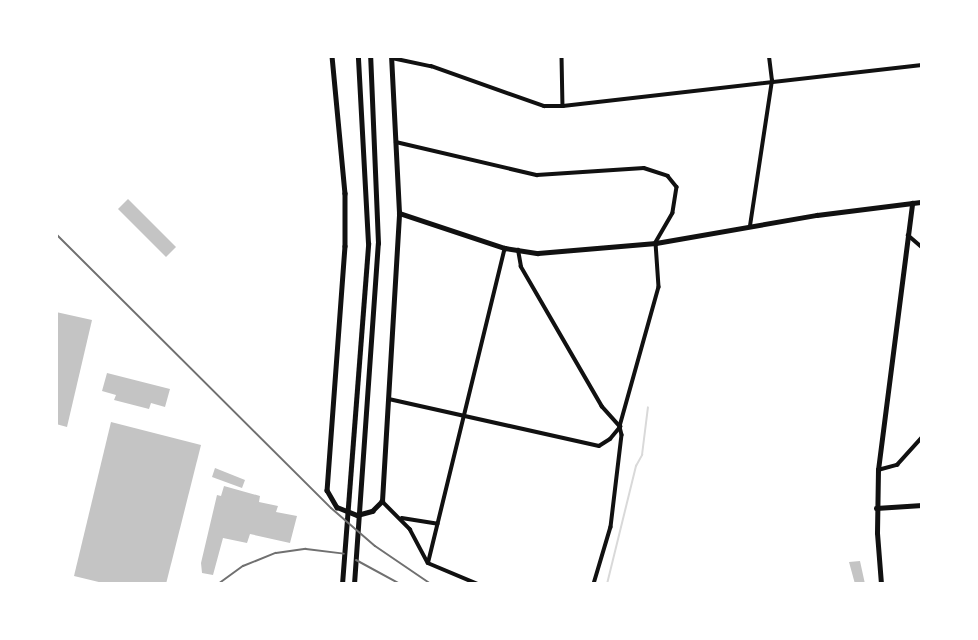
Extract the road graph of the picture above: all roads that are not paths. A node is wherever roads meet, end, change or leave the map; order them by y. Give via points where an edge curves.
1 (332, 56) edge
2 (358, 56) edge
3 (370, 56) edge
4 (562, 56) edge
5 (769, 56) edge
6 (391, 57) edge
7 (922, 65) edge
8 (772, 81) junction
9 (563, 106) junction
10 (396, 142) junction
11 (922, 202) edge
12 (912, 203) junction
13 (399, 213) junction
14 (750, 226) junction
15 (906, 234) junction
16 (656, 243) junction
17 (922, 247) edge
18 (505, 248) junction
19 (518, 250) junction
20 (389, 399) junction
21 (464, 416) junction
22 (620, 427) junction
23 (922, 437) edge
24 (878, 470) junction
25 (382, 500) junction
26 (922, 505) edge
27 (876, 508) junction
28 (399, 518) junction
29 (438, 524) junction
30 (428, 563) junction
31 (340, 582) edge
32 (354, 584) edge
33 (478, 584) edge
34 (594, 584) edge
35 (881, 584) edge

1 - 25 street via 345,193 345,246 327,490 337,507 354,515 367,514
2 - 31 main road via 368,243
3 - 32 main road via 378,243
4 - 9 street
5 - 8 street
6 - 9 street via 431,66 544,106
6 - 10 street
7 - 8 street
8 - 9 street
8 - 14 street
10 - 13 street
10 - 16 street via 537,175 631,167 657,171 674,182 678,195
11 - 12 street
12 - 14 street
12 - 15 street
13 - 18 street
13 - 20 street
14 - 16 street
15 - 17 street
15 - 24 street
16 - 19 street via 576,252
16 - 22 street via 659,287
18 - 19 street
18 - 21 street
19 - 22 street via 521,267 588,384
20 - 21 street
20 - 25 street
21 - 22 street via 599,446
21 - 29 street
22 - 34 street via 611,527
23 - 24 street via 897,465
24 - 27 street
25 - 28 street
26 - 27 street
27 - 35 street
28 - 29 street
28 - 30 street
29 - 30 street
30 - 33 street

